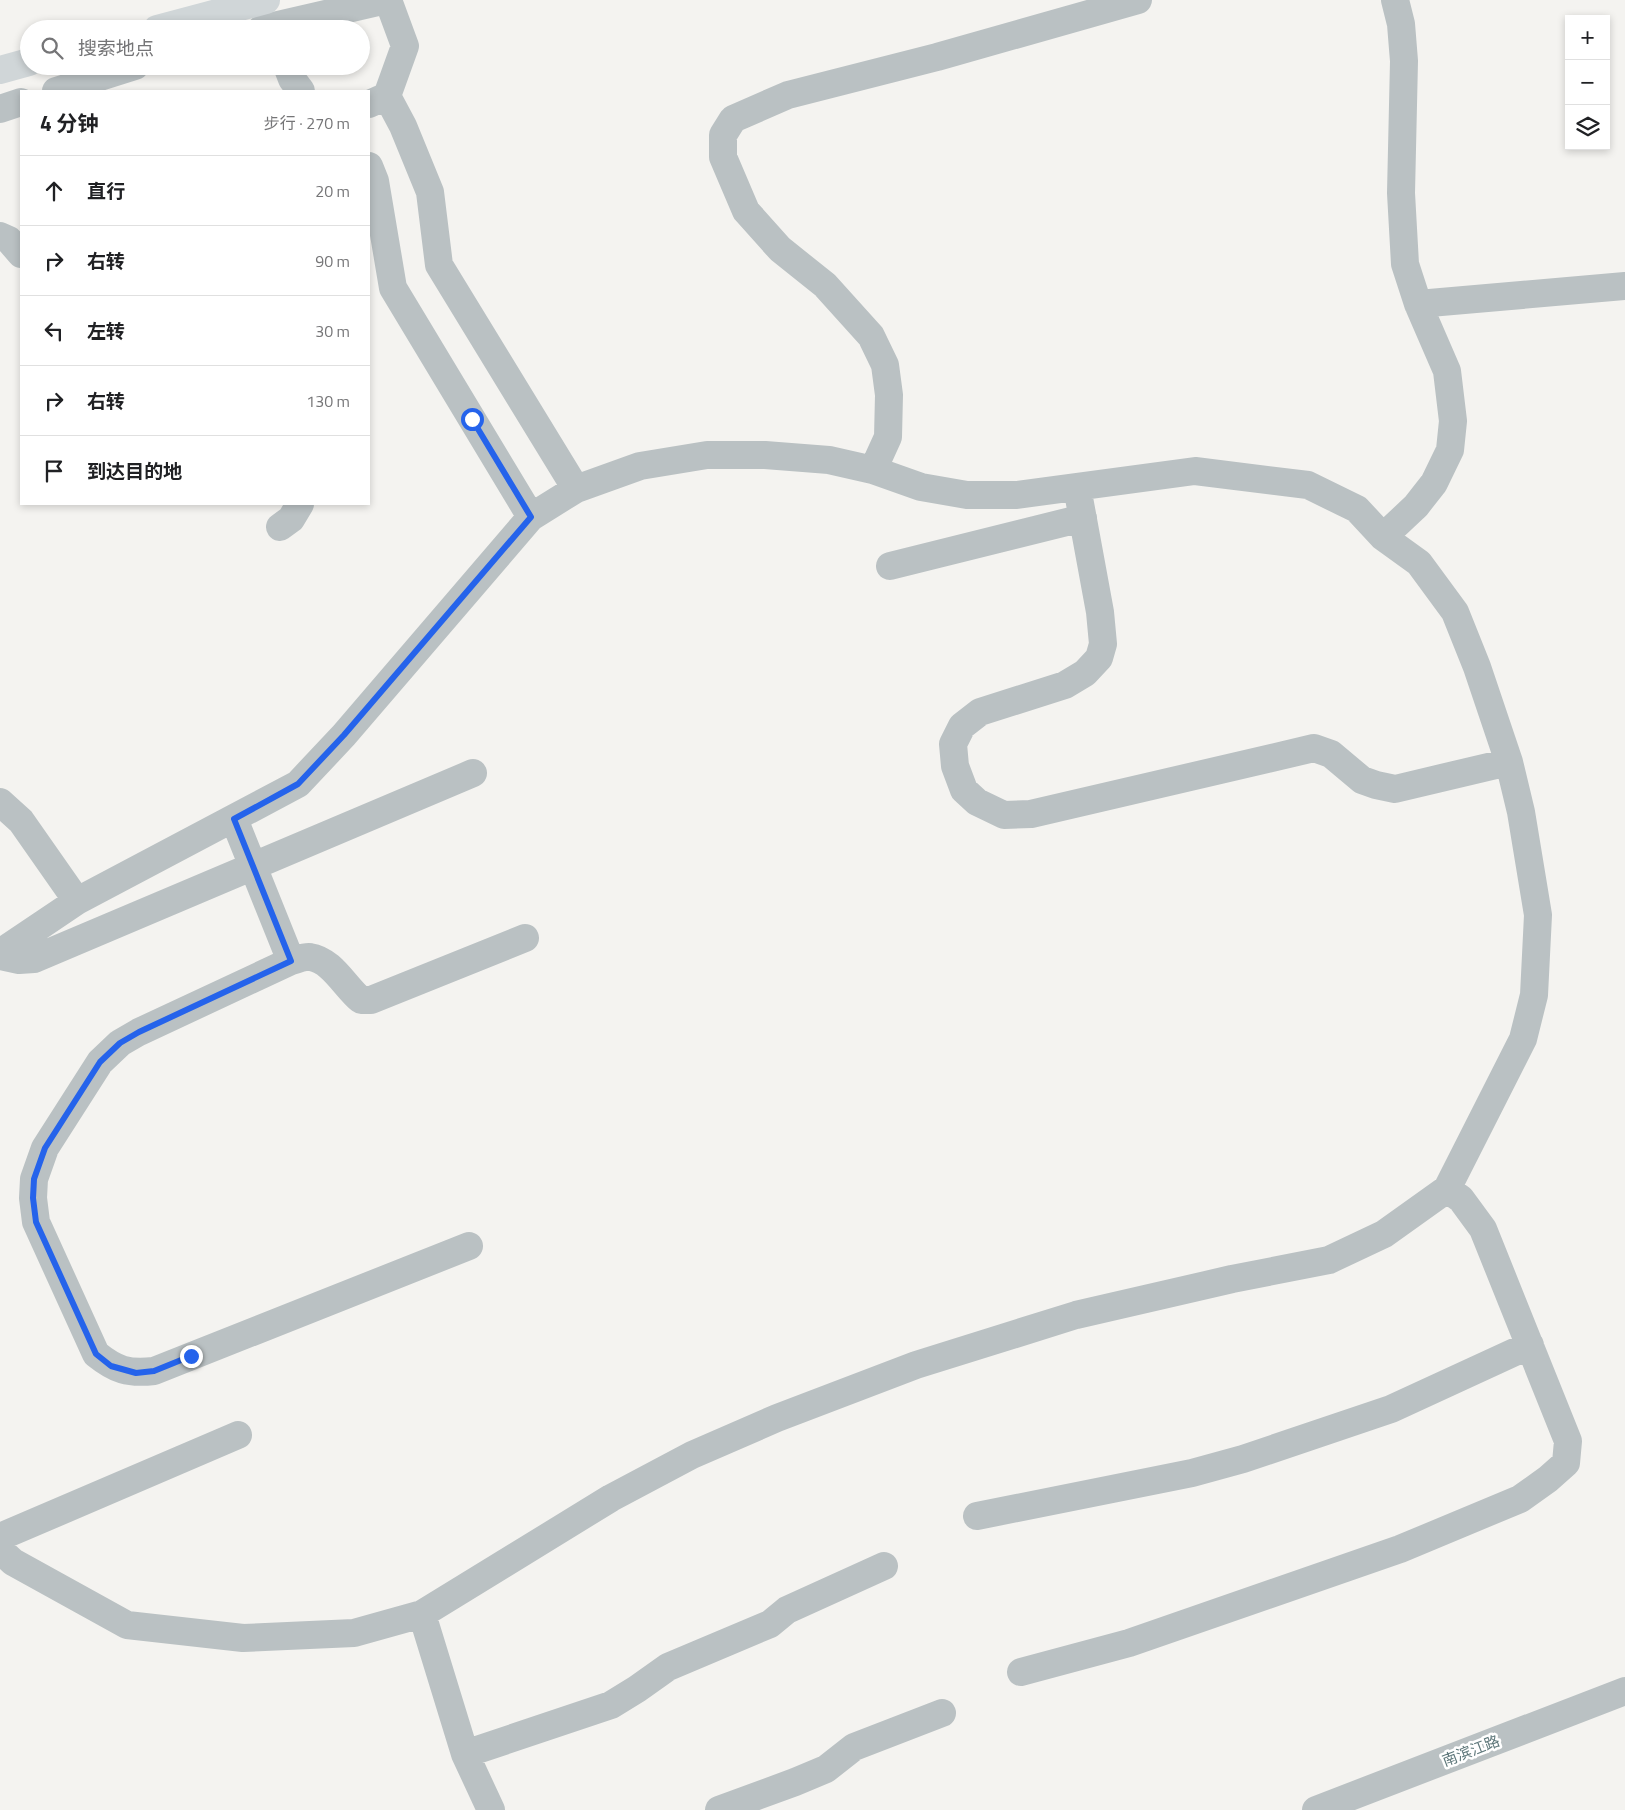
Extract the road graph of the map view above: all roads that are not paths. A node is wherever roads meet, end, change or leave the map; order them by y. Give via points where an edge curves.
1 (387, 0) edge
2 (1138, 0) edge
3 (1395, 0) edge
4 (267, 17) edge
5 (240, 20) edge
6 (20, 64) edge
7 (0, 70) edge
8 (107, 75) edge
9 (290, 75) edge
10 (59, 90) edge
11 (300, 90) edge
12 (378, 100) edge
13 (20, 102) edge
14 (0, 109) edge
15 (370, 168) edge
16 (0, 236) edge
17 (20, 253) edge
18 (1625, 286) edge
19 (1418, 304) junction
20 (874, 470) junction
21 (1077, 487) junction
22 (576, 489) junction
23 (299, 505) edge
24 (531, 517) junction
25 (1083, 518) junction
26 (280, 527) dead end
27 (1384, 537) junction
28 (890, 566) dead end
29 (1509, 762) junction
30 (473, 773) dead end
31 (0, 802) edge
32 (234, 819) junction
33 (252, 865) junction
34 (78, 901) junction
35 (525, 938) dead end
36 (0, 954) edge
37 (291, 961) junction
38 (1447, 1189) junction
39 (470, 1246) dead end
40 (1530, 1345) junction
41 (238, 1435) dead end
42 (977, 1516) dead end
43 (0, 1538) edge
44 (0, 1550) edge
45 (884, 1566) dead end
46 (422, 1614) junction
47 (1021, 1672) dead end
48 (1625, 1691) edge
49 (942, 1713) dead end
50 (465, 1754) junction
51 (491, 1810) edge
52 (719, 1810) edge
53 (1316, 1810) edge

1 - 4 street
1 - 12 street via 404,46 397,72
2 - 20 street via 788,95 733,119 723,135 722,158 746,210 780,249 825,285 871,336 885,365 889,394 888,437
3 - 19 street via 1404,62 1401,193 1405,264
4 - 5 main road
6 - 7 main road
8 - 10 street
9 - 11 street
12 - 22 street via 403,126 430,192 439,265
13 - 14 street
15 - 24 street via 375,180 393,288
16 - 17 street via 9,240
18 - 19 street
19 - 27 street via 1448,371 1453,421 1450,450 1434,484
20 - 21 street via 921,487 967,495 1017,495
20 - 22 street via 829,460 707,455 640,466
21 - 25 street
21 - 27 street via 1195,471 1308,485 1357,509
22 - 24 street
23 - 26 street via 291,520
24 - 32 street via 298,784
25 - 28 street
25 - 29 street via 1100,612 1103,644 1099,658 1085,673 1065,685 980,712 962,726 953,744 955,766 964,790 977,802 1004,815 1031,814 1314,748 1330,754 1362,780 1395,789
27 - 29 street via 1420,563 1454,612
29 - 38 street via 1538,915 1534,995 1523,1038
30 - 33 street
31 - 34 street via 21,821
32 - 33 street
32 - 34 street
33 - 36 street via 34,959 19,960
33 - 37 street
34 - 36 street
35 - 37 street via 371,1000 361,1000 334,970 322,962 310,957
37 - 39 street via 120,1043 100,1062 45,1148 34,1179 36,1222 96,1354 111,1366 136,1373 154,1371
38 - 40 street via 1461,1199 1483,1229
38 - 46 street via 1384,1234 1329,1260 1076,1315 916,1365 777,1418 692,1455 611,1498
40 - 42 street via 1391,1409 1243,1459 1192,1473
40 - 47 street via 1568,1441 1566,1463 1520,1499 1400,1549 1130,1643
41 - 43 street
44 - 46 street via 12,1562 127,1625 243,1638 354,1633
45 - 50 street via 787,1610 770,1624 668,1667 611,1704
46 - 50 street
48 - 53 street, 南滨江路
49 - 52 street via 854,1747 826,1769
50 - 51 street

